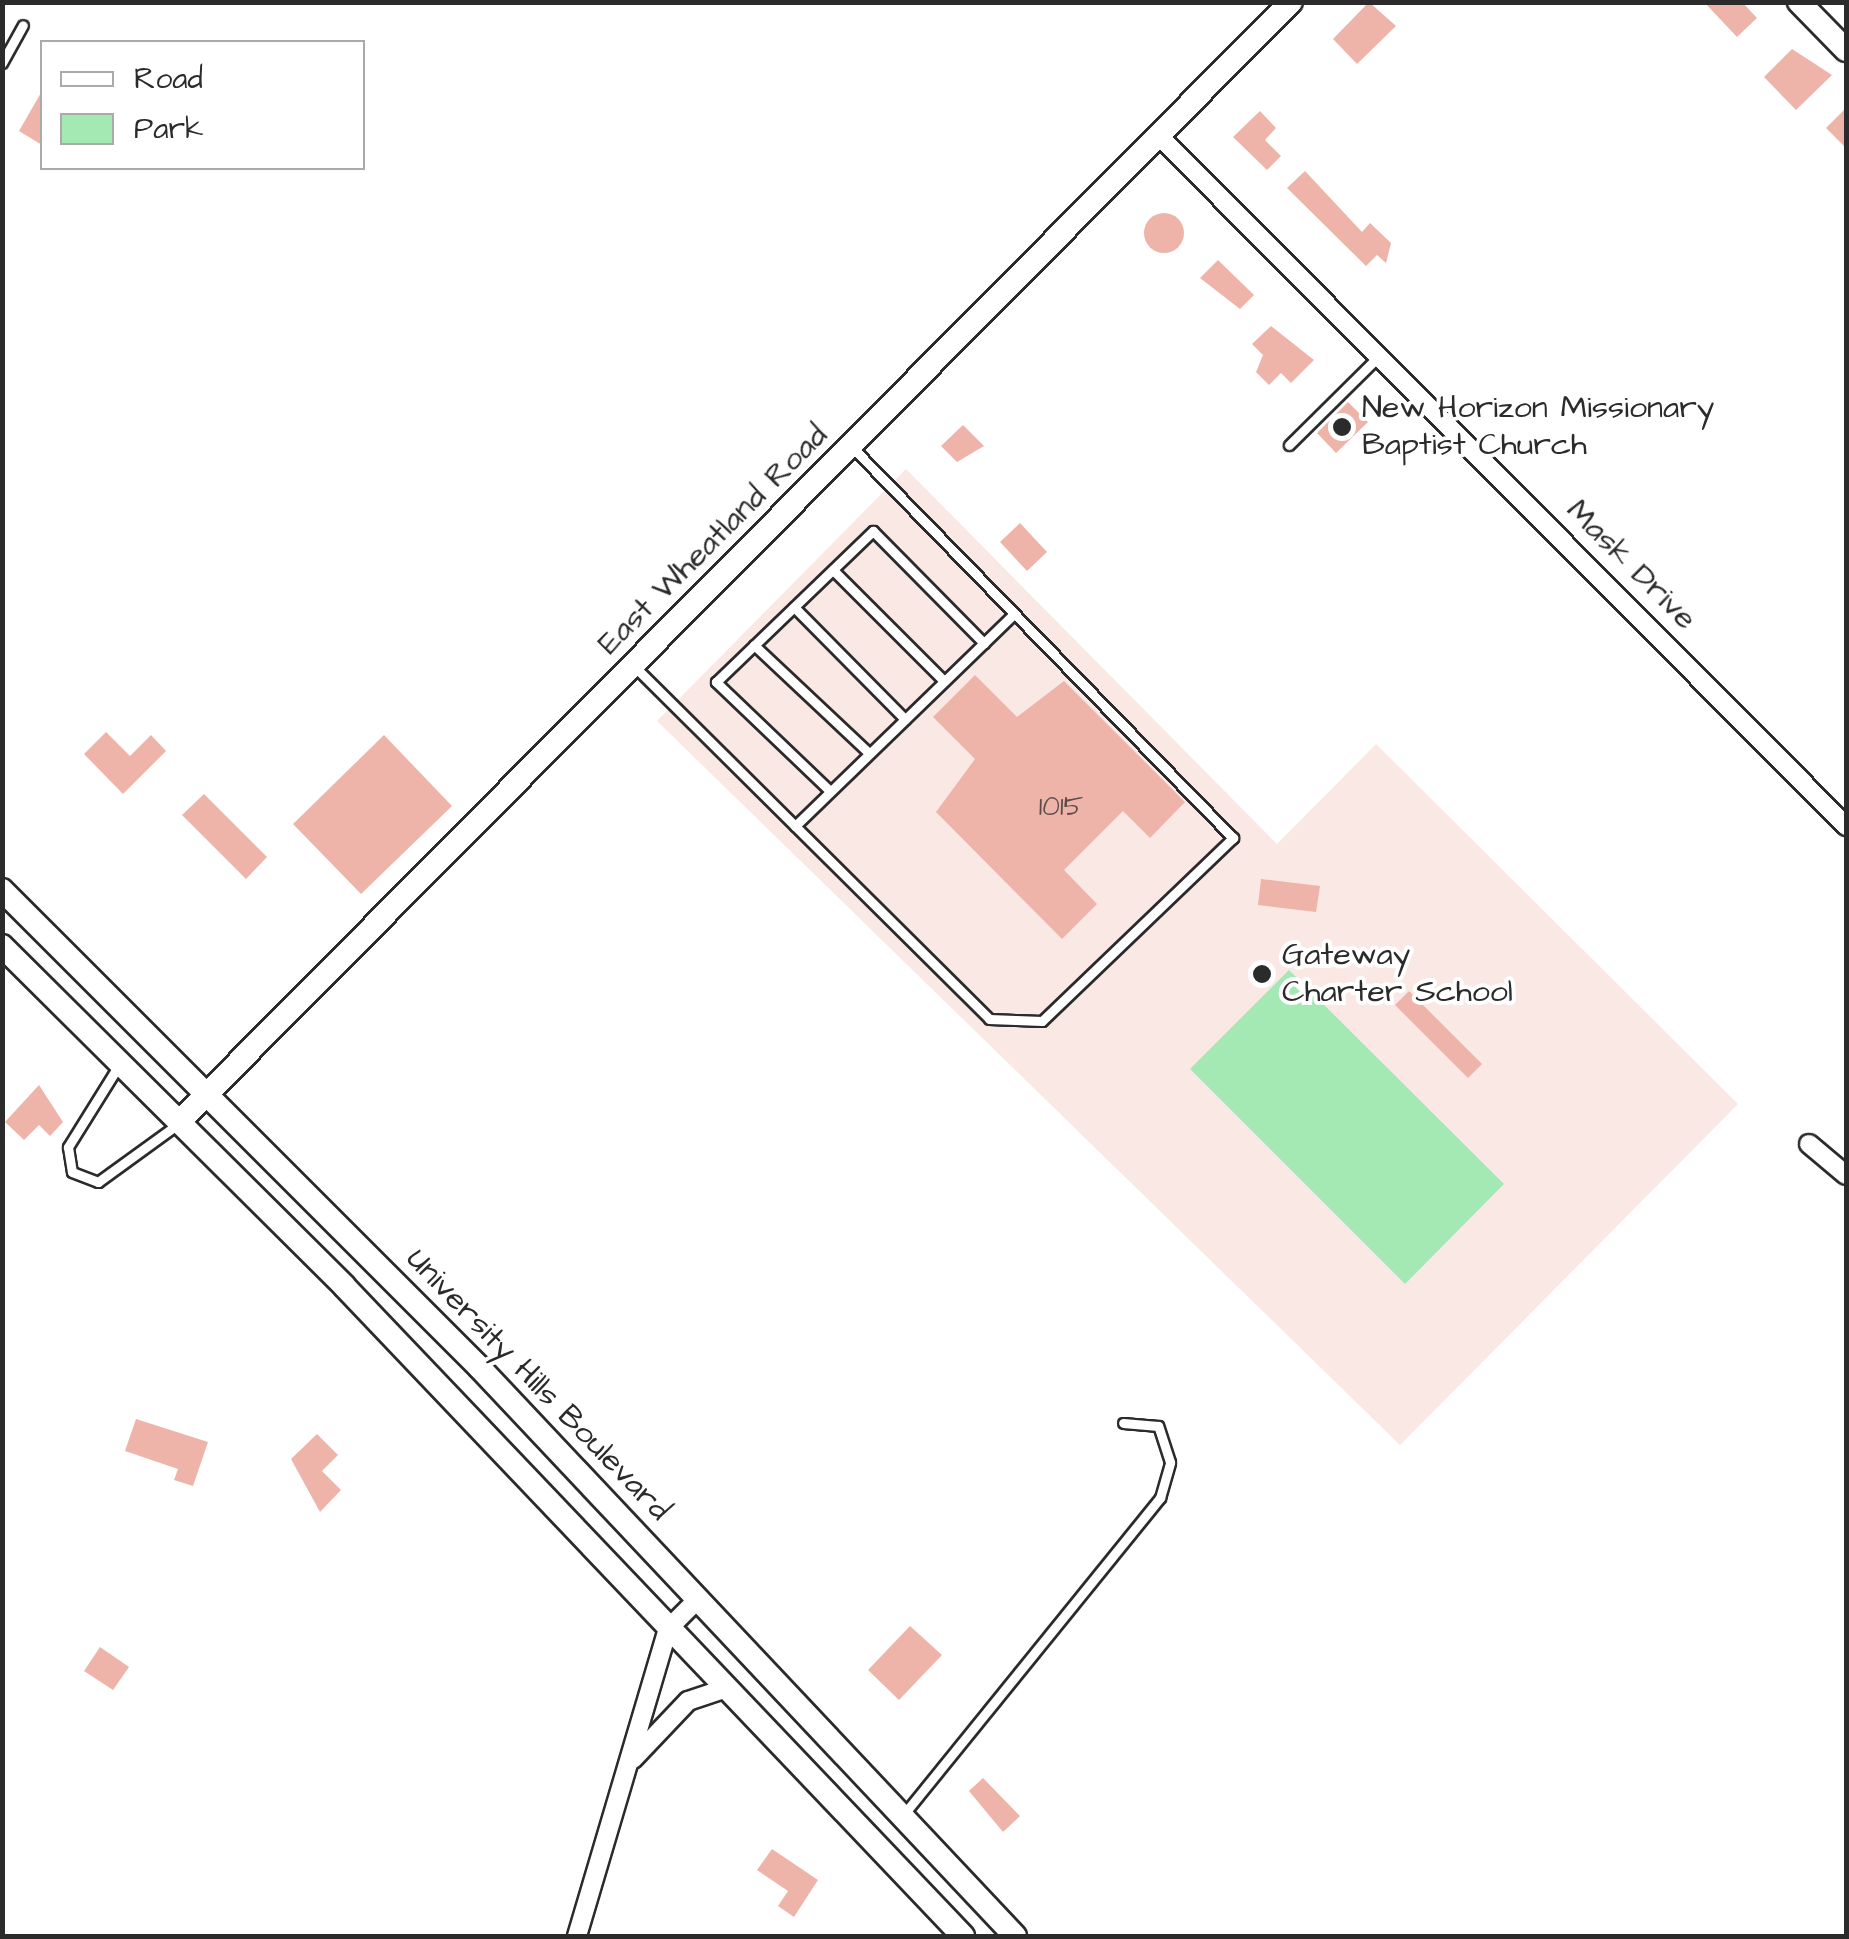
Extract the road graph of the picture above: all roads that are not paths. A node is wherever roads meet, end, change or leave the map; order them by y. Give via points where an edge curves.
1 (1292, 2) edge
2 (1799, 2) edge
3 (23, 25) dead end
4 (1846, 50) edge
5 (2, 63) edge
6 (1159, 136) junction
7 (1380, 354) junction
8 (1290, 445) dead end
9 (852, 447) junction
10 (832, 570) junction
11 (794, 608) junction
12 (1014, 614) junction
13 (984, 643) junction
14 (754, 646) junction
15 (634, 666) junction
16 (944, 682) junction
17 (906, 718) junction
18 (869, 753) junction
19 (830, 791) junction
20 (794, 826) junction
21 (1846, 826) edge
22 (11, 898) edge
23 (2, 924) edge
24 (2, 946) edge
25 (64, 950) junction
26 (35, 979) junction
27 (120, 1064) junction
28 (209, 1092) junction
29 (180, 1122) junction
30 (1809, 1144) dead end
31 (1846, 1176) edge
32 (1123, 1423) dead end
33 (698, 1600) junction
34 (668, 1629) junction
35 (727, 1688) junction
36 (624, 1771) junction
37 (904, 1814) junction
38 (874, 1843) junction
39 (577, 1936) edge
40 (962, 1936) edge
41 (1015, 1936) edge

1 - 6 main road, East Wheatland Road
2 - 4 main road
3 - 5 lane
6 - 7 street, Mask Drive
6 - 9 main road, East Wheatland Road
7 - 8 lane
7 - 21 street, Mask Drive
9 - 12 lane
9 - 15 main road, East Wheatland Road
10 - 11 lane
10 - 13 lane via 873,531
10 - 16 lane
11 - 14 lane
11 - 17 lane
12 - 13 lane
12 - 20 lane via 1232,838 1042,1021 1024,1021 989,1020
13 - 16 lane
14 - 18 lane
14 - 19 lane via 716,682
15 - 20 lane
15 - 28 main road, East Wheatland Road
16 - 17 lane
17 - 18 lane
18 - 19 lane
19 - 20 lane
22 - 23 main road
22 - 25 main road, University Hills Boulevard
24 - 26 main road
25 - 26 main road
25 - 28 main road, University Hills Boulevard
26 - 27 main road
27 - 29 main road
27 - 29 lane via 68,1147 72,1172 98,1182
28 - 29 main road, East Wheatland Road
28 - 33 main road, University Hills Boulevard
29 - 34 main road
30 - 31 street
32 - 37 lane via 1158,1426 1170,1462 1160,1498
33 - 34 street
33 - 37 main road, University Hills Boulevard
34 - 35 main road
34 - 36 street
35 - 36 street via 688,1701
35 - 38 main road
36 - 39 street
37 - 38 main road
37 - 41 main road, University Hills Boulevard
38 - 40 main road

